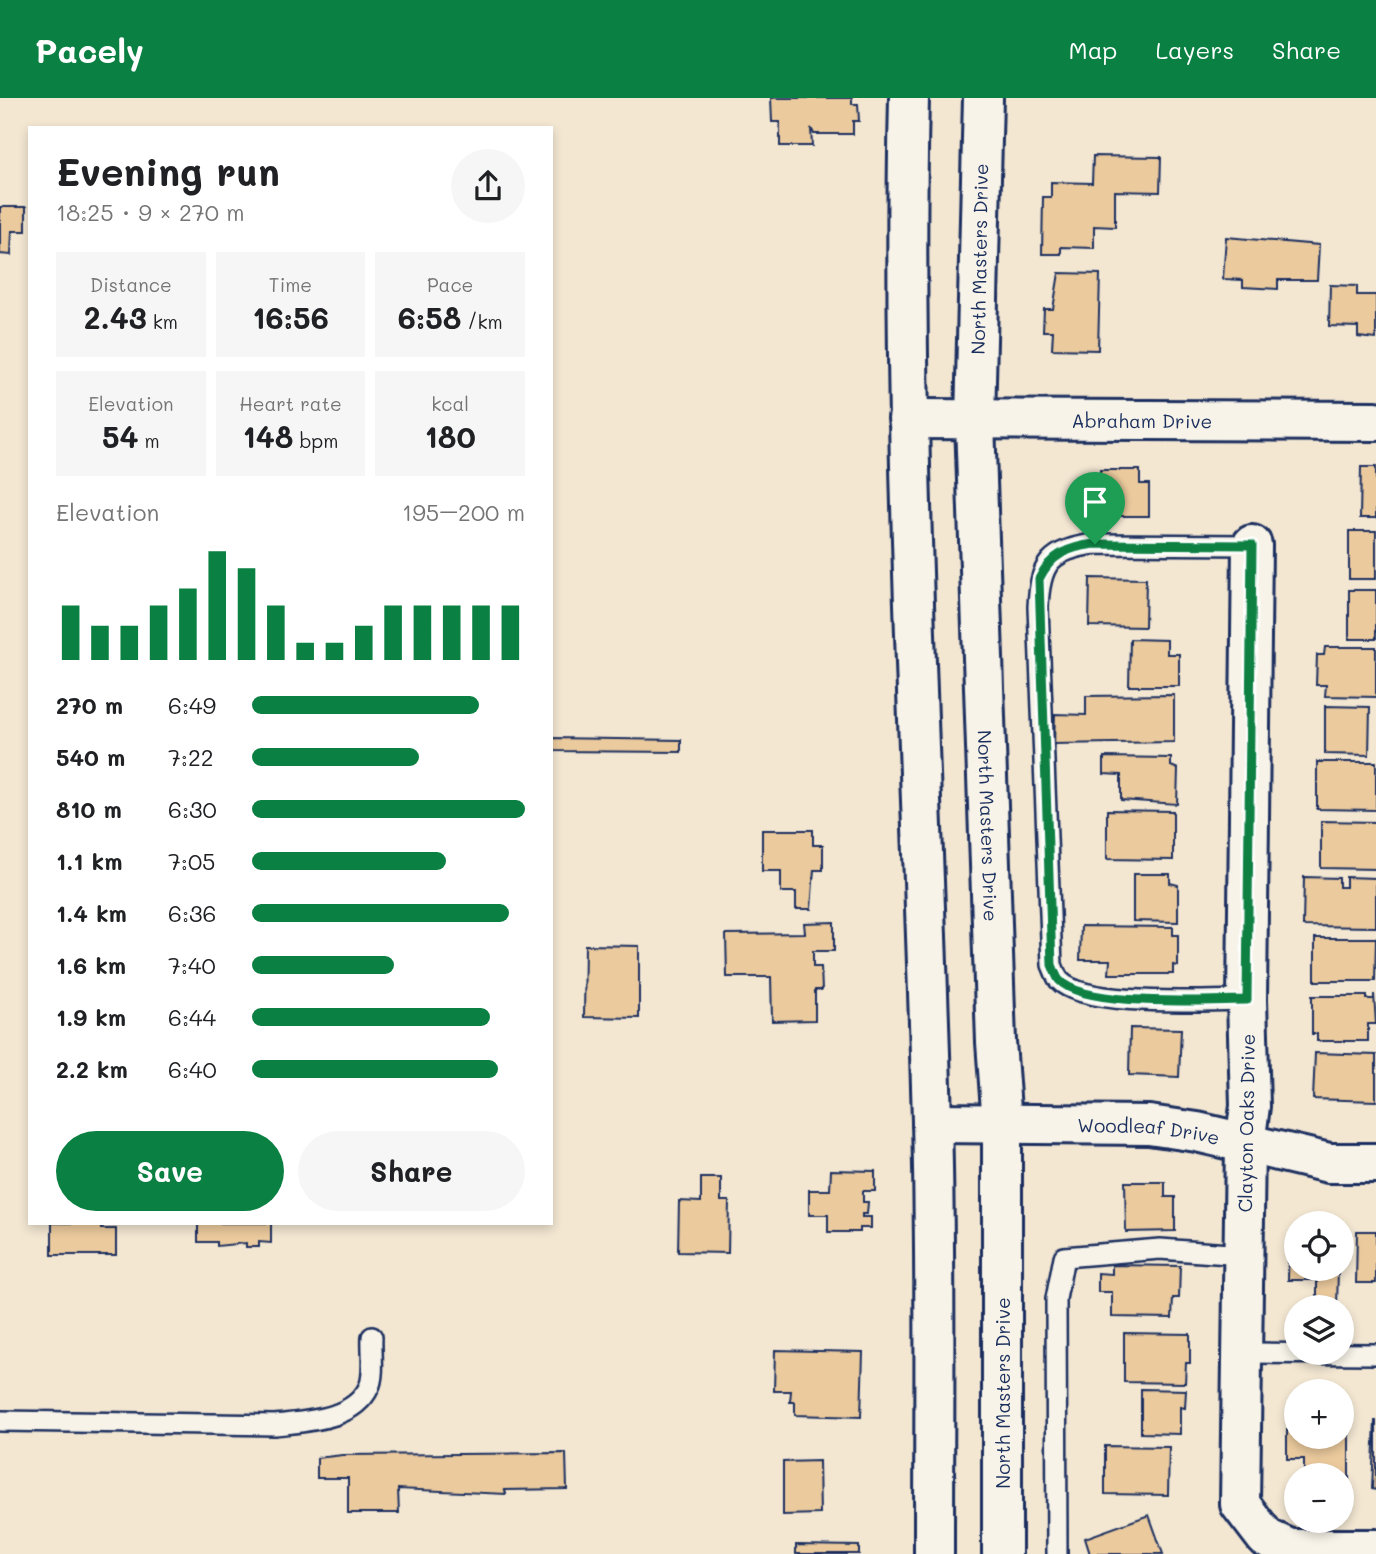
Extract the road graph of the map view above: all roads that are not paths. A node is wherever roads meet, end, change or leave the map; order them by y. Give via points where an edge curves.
1 (909, 98) edge
2 (983, 98) edge
3 (908, 419) junction
4 (975, 421) junction
5 (1376, 421) edge
6 (1252, 545) joint
7 (1247, 1000) junction
8 (932, 1123) junction
9 (1002, 1124) junction
10 (1245, 1144) junction
11 (1376, 1163) edge
12 (1243, 1255) junction
13 (372, 1337) dead end
14 (1242, 1353) junction
15 (1376, 1354) edge
16 (0, 1421) edge
17 (1376, 1549) edge
18 (934, 1554) edge
19 (1002, 1554) edge
20 (1057, 1554) edge

1 - 3 main road
2 - 4 main road, North Masters Drive
3 - 4 main road, Abraham Drive
3 - 8 main road
4 - 5 main road, Abraham Drive
4 - 9 main road, North Masters Drive
6 - 7 main road, Clayton Oaks Drive
6 - 7 lane via 1072,547 1045,566 1039,579 1038,607 1052,965 1059,980 1077,991 1124,1000
7 - 10 main road, Clayton Oaks Drive via 1250,1106
8 - 9 main road, Woodleaf Drive
8 - 18 main road
9 - 10 main road, Woodleaf Drive via 1149,1125
9 - 19 main road, North Masters Drive
10 - 11 main road, Woodleaf Drive via 1329,1163
10 - 12 main road, Clayton Oaks Drive
12 - 14 main road, Clayton Oaks Drive
12 - 20 lane via 1160,1249 1064,1257 1056,1299
13 - 16 lane via 370,1386 357,1403 320,1420 275,1425
14 - 15 lane
14 - 17 main road, Clayton Oaks Drive via 1240,1504 1250,1521 1266,1538 1290,1549

